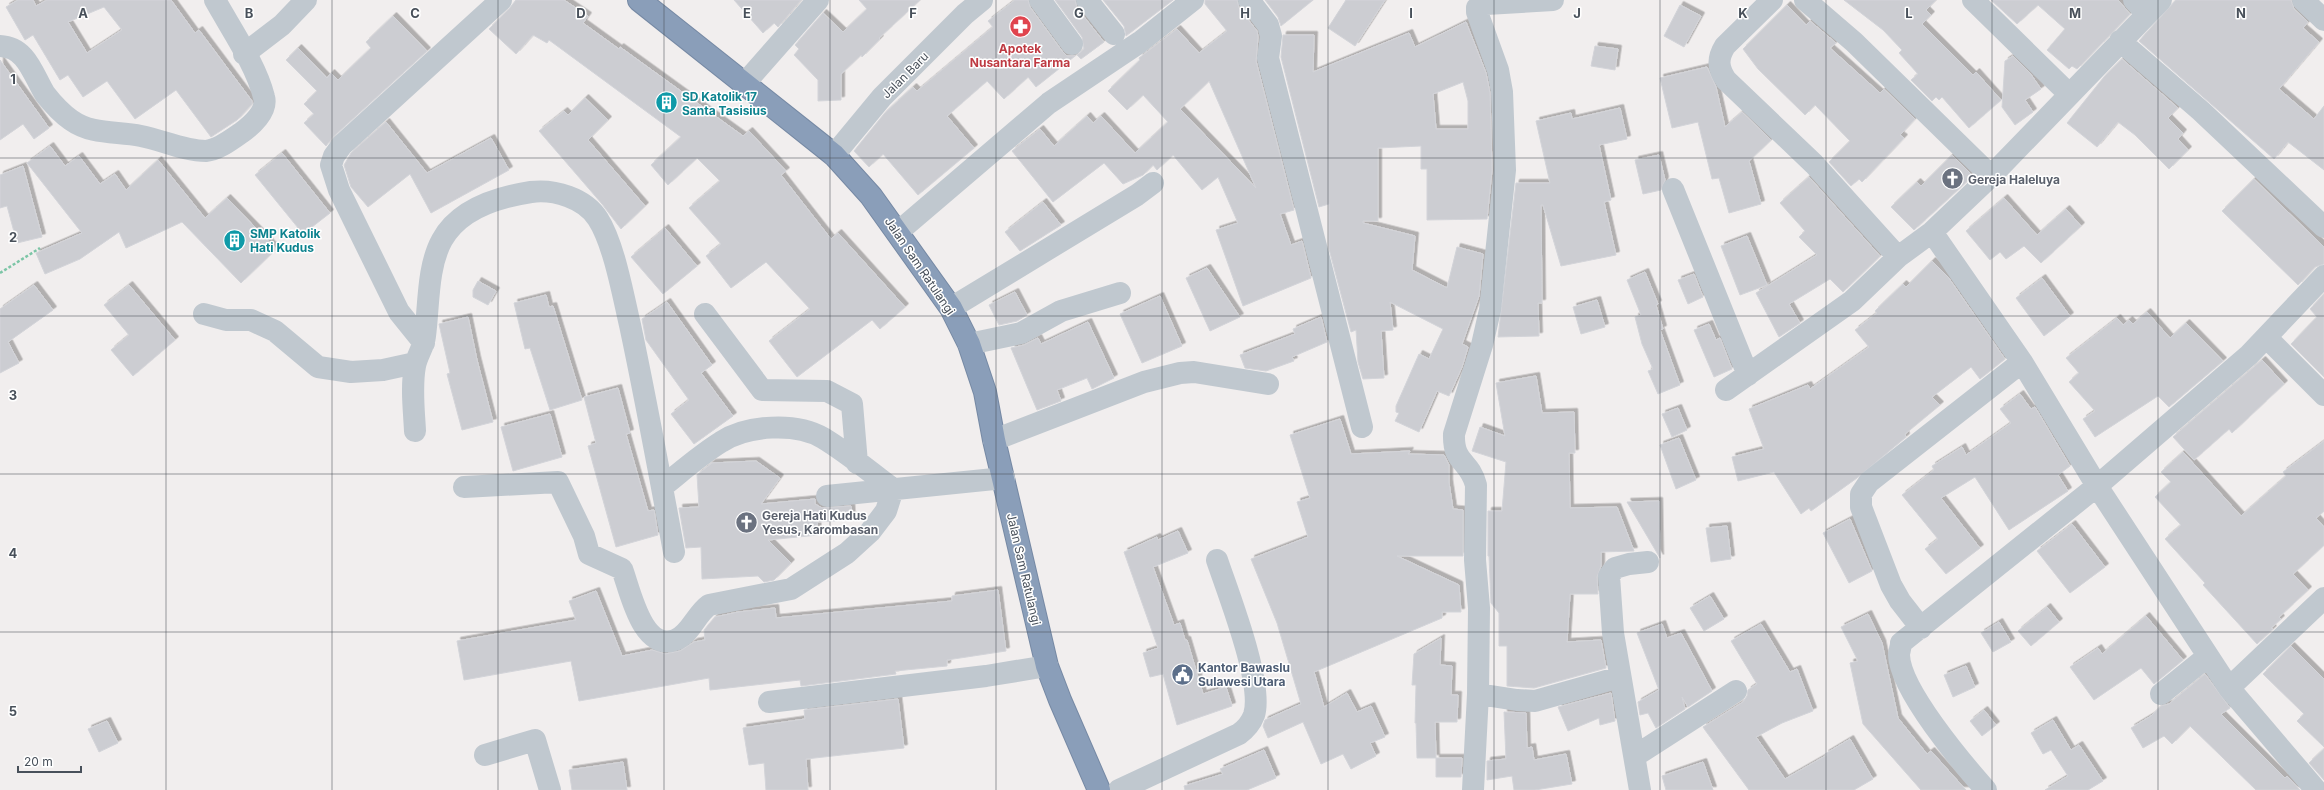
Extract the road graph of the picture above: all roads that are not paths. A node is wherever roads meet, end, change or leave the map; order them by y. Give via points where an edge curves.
1 (215, 0) edge
2 (306, 0) edge
3 (501, 0) edge
4 (639, 0) edge
5 (818, 0) edge
6 (982, 0) edge
7 (1040, 0) edge
8 (1087, 0) edge
9 (1193, 0) edge
10 (1249, 0) edge
11 (1553, 0) edge
12 (1772, 0) edge
13 (1805, 0) edge
14 (1973, 0) edge
15 (2303, 0) edge
16 (2147, 5) edge
17 (2324, 20) edge
18 (1114, 34) dead end
19 (2120, 41) junction
20 (1072, 44) dead end
21 (0, 46) edge
22 (244, 54) junction
23 (745, 83) junction
24 (2069, 94) junction
25 (834, 155) junction
26 (1991, 176) junction
27 (1153, 183) dead end
28 (1673, 189) dead end
29 (2324, 227) edge
30 (898, 232) junction
31 (1932, 232) junction
32 (1898, 257) junction
33 (2324, 276) edge
34 (1120, 293) dead end
35 (951, 308) junction
36 (204, 314) dead end
37 (705, 314) dead end
38 (2267, 338) junction
39 (424, 343) junction
40 (969, 344) junction
41 (2022, 362) junction
42 (415, 364) junction
43 (1748, 375) junction
44 (1268, 384) dead end
45 (1726, 390) dead end
46 (2324, 395) edge
47 (1362, 427) dead end
48 (416, 431) dead end
49 (994, 440) junction
50 (857, 463) junction
51 (1004, 478) junction
52 (2097, 486) junction
53 (464, 487) dead end
54 (662, 487) junction
55 (893, 489) junction
56 (827, 496) dead end
57 (674, 552) dead end
58 (1217, 560) dead end
59 (1648, 562) dead end
60 (2324, 598) edge
61 (1921, 628) junction
62 (2208, 656) junction
63 (1047, 666) junction
64 (1620, 677) junction
65 (2229, 688) junction
66 (1736, 691) dead end
67 (1478, 694) junction
68 (2161, 694) dead end
69 (769, 702) dead end
70 (484, 755) dead end
71 (1635, 756) junction
72 (550, 790) edge
73 (1099, 790) edge
74 (1119, 790) edge
75 (1473, 790) edge
76 (1640, 790) edge
77 (1986, 790) edge
78 (2316, 790) edge

1 - 22 street
2 - 22 street via 282,25
3 - 39 street via 342,145 331,165 339,190 399,312
4 - 23 highway, Jalan Sam Ratulangi
5 - 23 street
6 - 25 street, Jalan Baru via 882,97
7 - 20 street
8 - 18 street
9 - 30 street via 1140,42 1049,104
10 - 47 street via 1268,25 1270,32 1268,58
11 - 67 street via 1486,4 1480,5 1476,12 1498,70 1504,131 1504,178 1490,310 1482,345 1454,434 1456,455 1473,474 1476,485 1474,560 1479,608
12 - 32 street via 1725,46 1720,55 1719,69 1726,80 1814,164
13 - 26 street via 1854,42
14 - 24 street
15 - 17 street
16 - 19 street
19 - 24 street
19 - 29 street via 2201,111
21 - 22 street via 12,48 25,59 34,69 44,92 54,104 86,129 140,136 206,151 218,148 243,132 264,108 265,99
23 - 25 highway, Jalan Sam Ratulangi
24 - 26 street
25 - 30 highway, Jalan Sam Ratulangi via 872,196
26 - 31 street
27 - 35 street
28 - 43 street
30 - 35 highway, Jalan Sam Ratulangi
31 - 32 street
31 - 41 street
32 - 43 street via 1852,301
33 - 38 street
34 - 40 street via 1061,311 1021,333
35 - 40 highway, Jalan Sam Ratulangi
36 - 42 street via 226,320 251,320 275,331 318,367 351,372
37 - 50 street via 762,390 827,391 852,404
38 - 46 street
38 - 52 street
39 - 42 street
39 - 54 street via 437,252 442,240 453,226 476,208 504,196 531,192 566,195 589,208 606,232 625,305
40 - 49 highway, Jalan Sam Ratulangi via 985,392
41 - 52 street
41 - 61 street via 1869,482 1861,494 1861,507 1891,585
42 - 48 street via 413,380
43 - 45 street
44 - 49 street via 1180,372 1144,382
49 - 51 highway, Jalan Sam Ratulangi
50 - 54 street via 822,438 799,429 781,427 751,430 722,441
50 - 55 street
51 - 55 street
51 - 63 highway, Jalan Sam Ratulangi
52 - 61 street
52 - 62 street
53 - 55 street via 558,482 584,536 589,554 622,569 644,627 651,636 662,640 675,640 688,630 701,610 709,605 791,589 847,553 870,532 886,512
54 - 57 street
55 - 56 street
58 - 74 street via 1252,674 1256,698 1254,714 1248,727 1239,734
59 - 64 street via 1615,568 1610,576 1613,633
60 - 65 street
61 - 77 street via 1901,643 1899,656 1903,672 1928,719
62 - 65 street
62 - 68 street
63 - 69 street via 986,676
63 - 73 highway, Jalan Sam Ratulangi
64 - 67 street via 1535,701
64 - 71 street
65 - 78 street
66 - 71 street
67 - 75 street
70 - 72 street via 535,740
71 - 76 street

